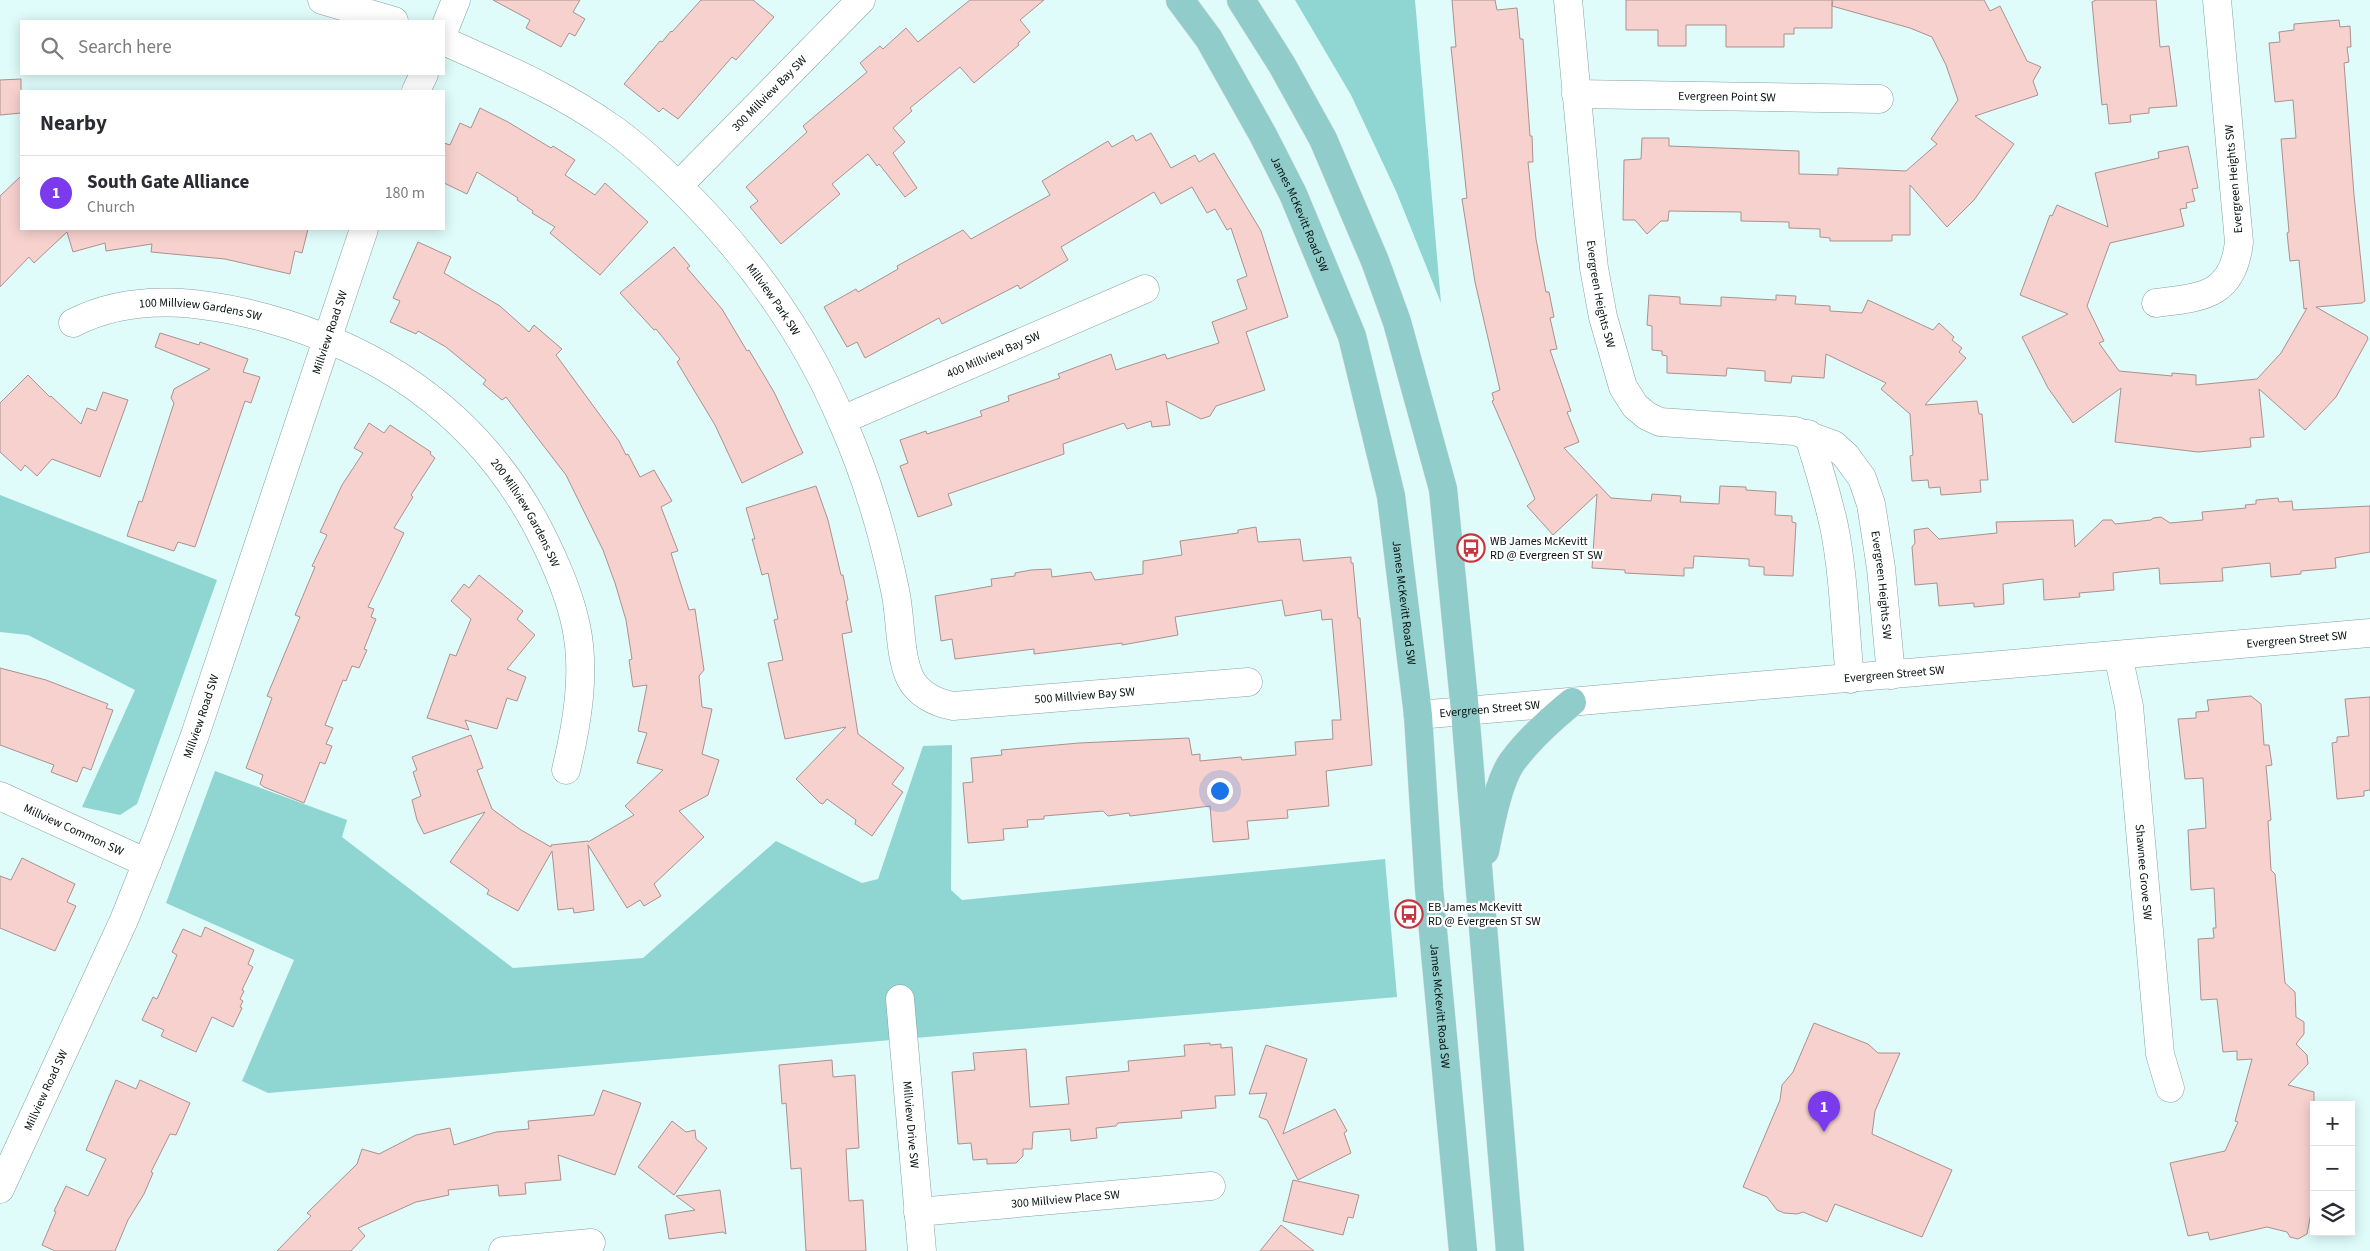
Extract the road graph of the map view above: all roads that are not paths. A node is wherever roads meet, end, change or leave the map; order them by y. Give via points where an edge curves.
1 (322, 0) edge
2 (456, 0) edge
3 (861, 0) edge
4 (1180, 0) edge
5 (1241, 0) edge
6 (1568, 0) edge
7 (2217, 0) edge
8 (391, 20) edge
9 (445, 28) edge
10 (445, 41) edge
11 (424, 75) edge
12 (416, 90) edge
13 (1576, 94) junction
14 (1879, 99) dead end
15 (678, 186) junction
16 (364, 230) edge
17 (1145, 289) dead end
18 (2156, 303) dead end
19 (73, 323) dead end
20 (328, 340) junction
21 (842, 420) junction
22 (1808, 434) junction
23 (2370, 634) edge
24 (2118, 655) junction
25 (1891, 675) junction
26 (1850, 679) junction
27 (1248, 682) dead end
28 (924, 694) joint
29 (1572, 702) junction
30 (1465, 711) junction
31 (1418, 715) junction
32 (566, 770) dead end
33 (0, 796) edge
34 (147, 863) junction
35 (1479, 880) junction
36 (900, 999) dead end
37 (2170, 1088) dead end
38 (1211, 1186) dead end
39 (0, 1189) edge
40 (918, 1212) junction
41 (591, 1243) dead end
42 (503, 1251) edge
43 (922, 1251) edge
44 (1463, 1251) edge
45 (1510, 1251) edge

1 - 8 street
2 - 9 street
3 - 15 street, 300 Millview Bay SW
4 - 31 main road, James McKevitt Road SW via 1208,39 1268,143 1293,194 1352,336 1391,496
5 - 30 main road via 1323,139 1397,322 1443,489
6 - 13 street, Evergreen Heights SW
7 - 18 street, Evergreen Heights SW via 2238,256 2232,272 2209,295
10 - 15 street, Millview Park SW via 572,102 611,127
11 - 12 street
13 - 14 street, Evergreen Point SW
13 - 22 street, Evergreen Heights SW via 1594,268 1603,317 1623,387 1635,406 1660,422
15 - 21 street, Millview Park SW via 712,220 773,297 801,339
16 - 20 street, Millview Road SW
17 - 21 street, 400 Millview Bay SW
19 - 20 street, 100 Millview Gardens SW via 103,310 132,303 166,302 248,313 292,325
20 - 32 street, 200 Millview Gardens SW via 413,385 455,418 486,449 526,504 551,552 576,626 580,684
20 - 34 street, Millview Road SW via 195,735
21 - 28 street, Millview Park SW via 886,548 906,666 911,680
22 - 25 street, Evergreen Heights SW via 1834,445 1856,469 1868,491 1881,568
22 - 26 street via 1834,528
23 - 24 street, Evergreen Street SW
24 - 25 street, Evergreen Street SW
24 - 37 street, Shawnee Grove SW via 2128,706 2160,1054
25 - 26 street, Evergreen Street SW
26 - 29 street, Evergreen Street SW
27 - 28 street, 500 Millview Bay SW via 953,706 936,702
29 - 30 street, Evergreen Street SW
29 - 35 main road via 1546,723 1511,764 1496,803
30 - 31 street, Evergreen Street SW
30 - 35 main road
31 - 44 main road, James McKevitt Road SW via 1429,888
33 - 34 street, Millview Common SW
34 - 39 street, Millview Road SW
35 - 45 main road
36 - 40 street, Millview Drive SW
38 - 40 street, 300 Millview Place SW
40 - 43 street, Millview Drive SW
41 - 42 street

